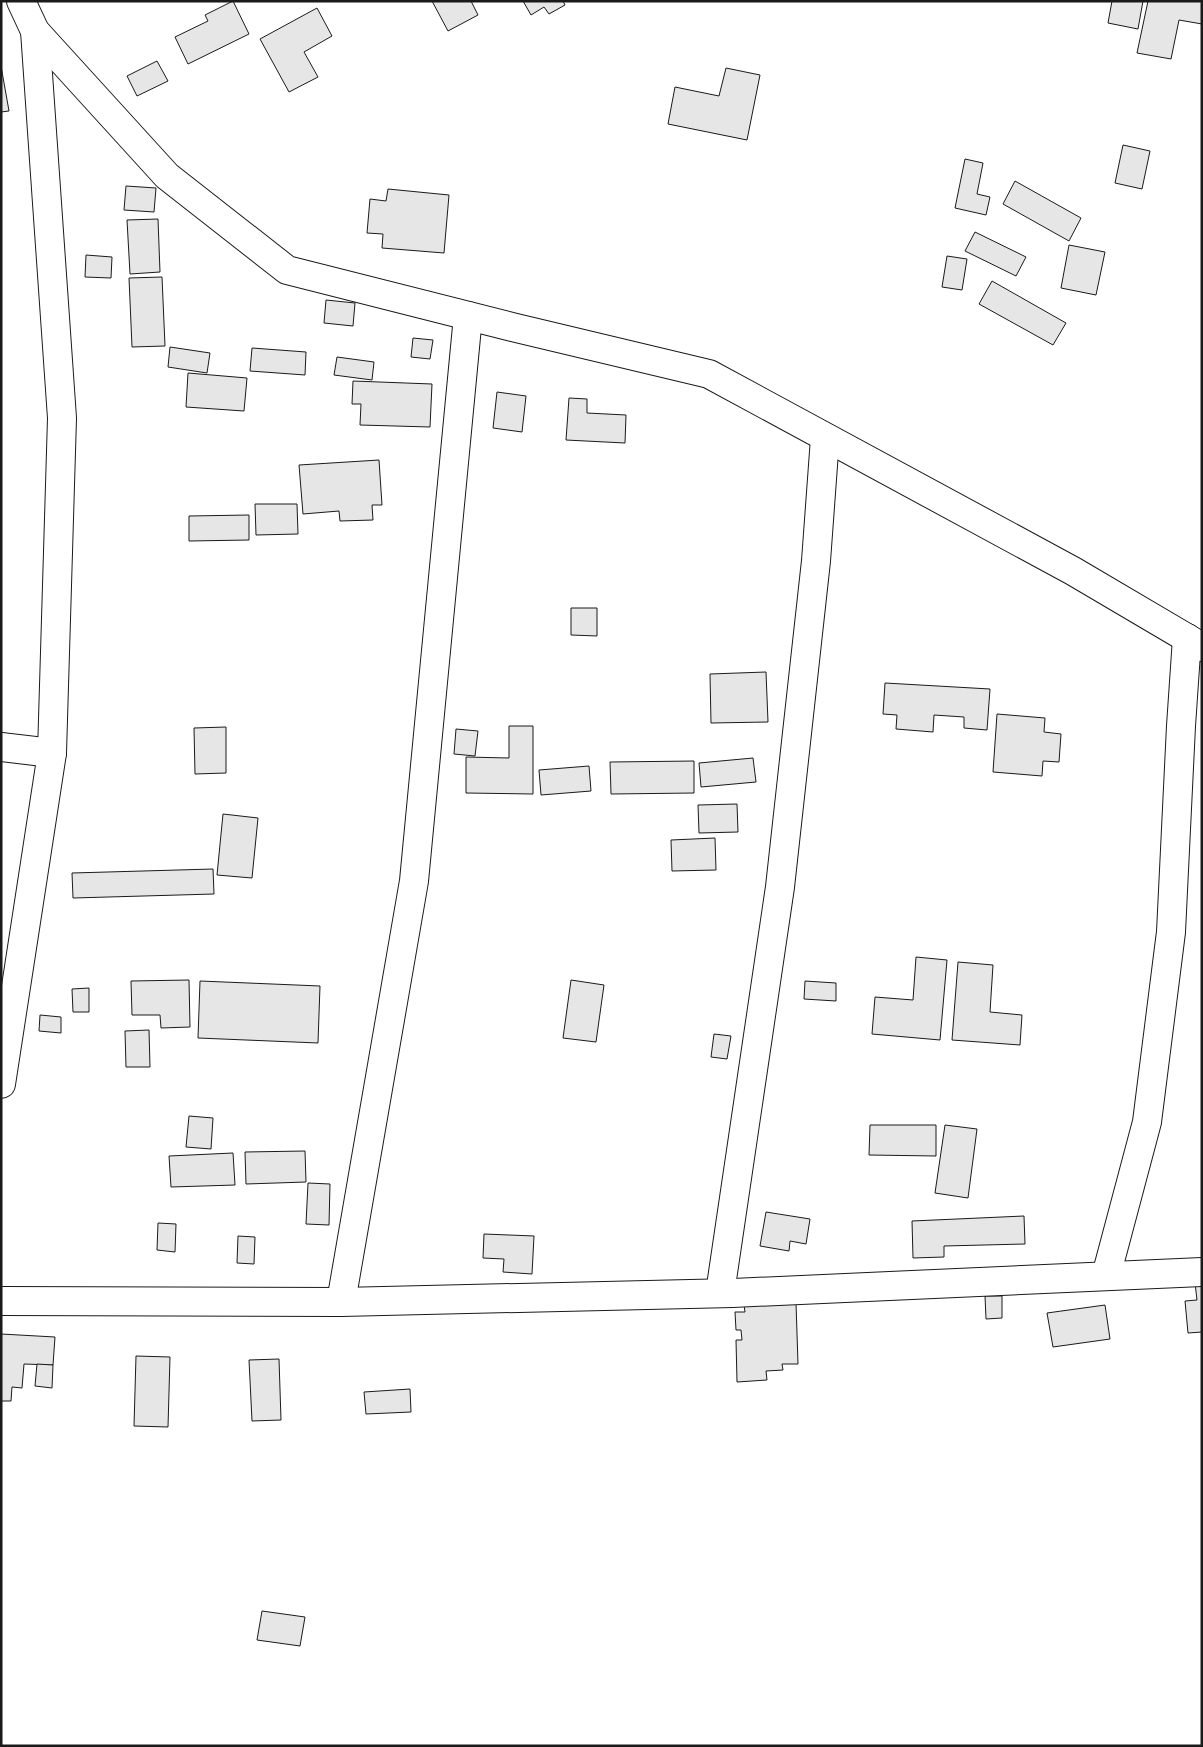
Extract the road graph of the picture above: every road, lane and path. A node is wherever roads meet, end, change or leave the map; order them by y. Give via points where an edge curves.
1 (21, 1) edge
2 (35, 31) junction
3 (468, 316) junction
4 (825, 438) junction
5 (1195, 642) edge
6 (1, 747) edge
7 (52, 752) junction
8 (6, 1019) edge
9 (1, 1084) edge
10 (1202, 1272) edge
11 (1106, 1276) junction
12 (720, 1293) junction
13 (1, 1301) edge
14 (341, 1302) junction

1 - 2 street
2 - 3 street via 167,176 287,270
2 - 7 street via 62,418
3 - 4 street via 709,374
3 - 14 street via 414,881
4 - 5 street via 1073,570
4 - 12 street via 816,561 780,887
5 - 11 street via 1181,726 1171,932 1147,1122
6 - 7 street
7 - 8 street
8 - 9 street
10 - 11 street
11 - 12 street
12 - 14 street
13 - 14 street

